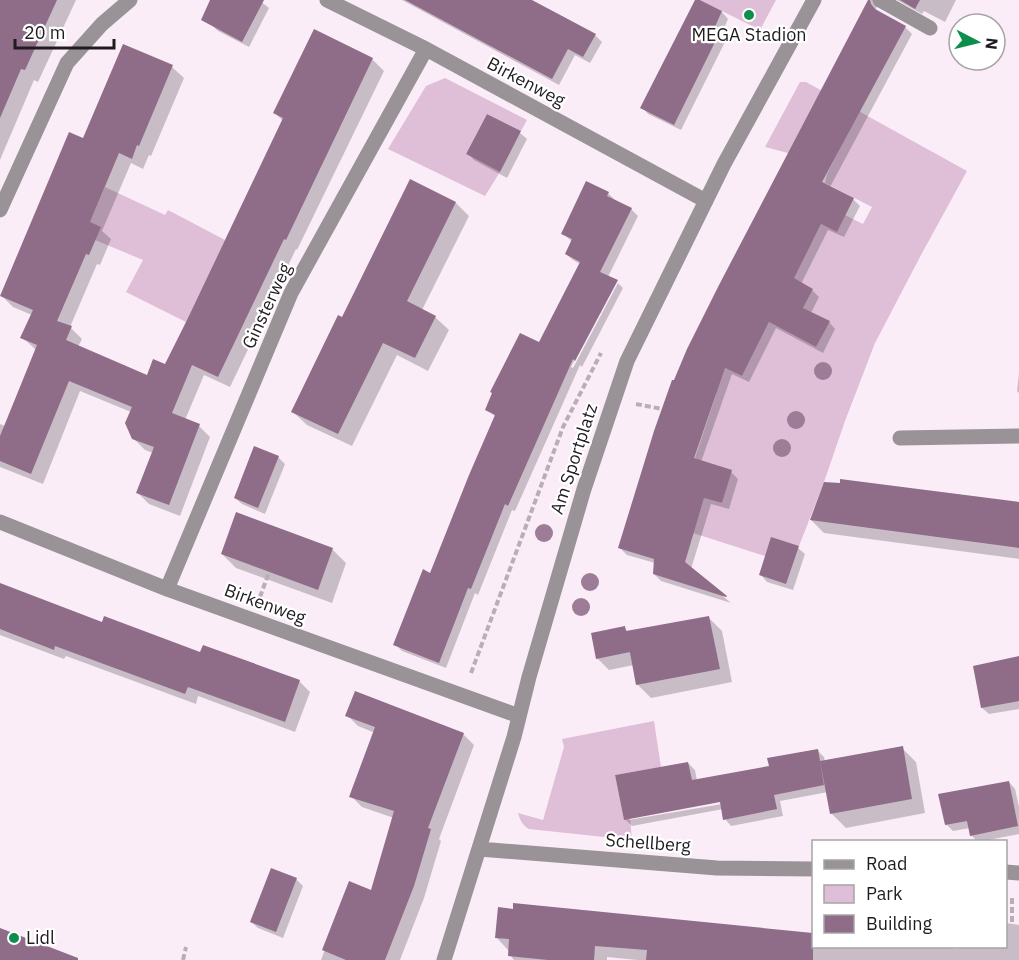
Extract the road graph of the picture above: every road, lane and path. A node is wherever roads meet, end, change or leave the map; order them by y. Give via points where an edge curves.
1 (130, 0) edge
2 (327, 0) edge
3 (814, 0) edge
4 (880, 0) edge
5 (930, 28) dead end
6 (426, 49) junction
7 (706, 201) junction
8 (0, 210) edge
9 (606, 343) dead end
10 (630, 402) dead end
11 (662, 409) dead end
12 (1019, 436) edge
13 (900, 438) dead end
14 (0, 522) edge
15 (269, 572) dead end
16 (167, 589) junction
17 (257, 603) dead end
18 (463, 696) junction
19 (519, 716) junction
20 (479, 849) junction
21 (812, 869) edge
22 (1012, 889) dead end
23 (1012, 922) dead end
24 (186, 947) dead end
25 (183, 960) edge
26 (444, 960) edge

1 - 8 street via 67,63
2 - 6 street, Birkenweg
3 - 7 street, Am Sportplatz
4 - 5 street
6 - 7 street, Birkenweg
6 - 16 street, Ginsterweg via 291,293
7 - 19 street, Am Sportplatz via 627,361 584,489
9 - 18 path via 563,427
10 - 11 path
12 - 13 street
14 - 16 street, Birkenweg
15 - 17 path
16 - 18 street, Birkenweg
18 - 19 street, Birkenweg
19 - 20 street, Am Sportplatz
20 - 21 street, Schellberg via 717,868
20 - 26 street, Am Sportplatz
22 - 23 path
24 - 25 path

